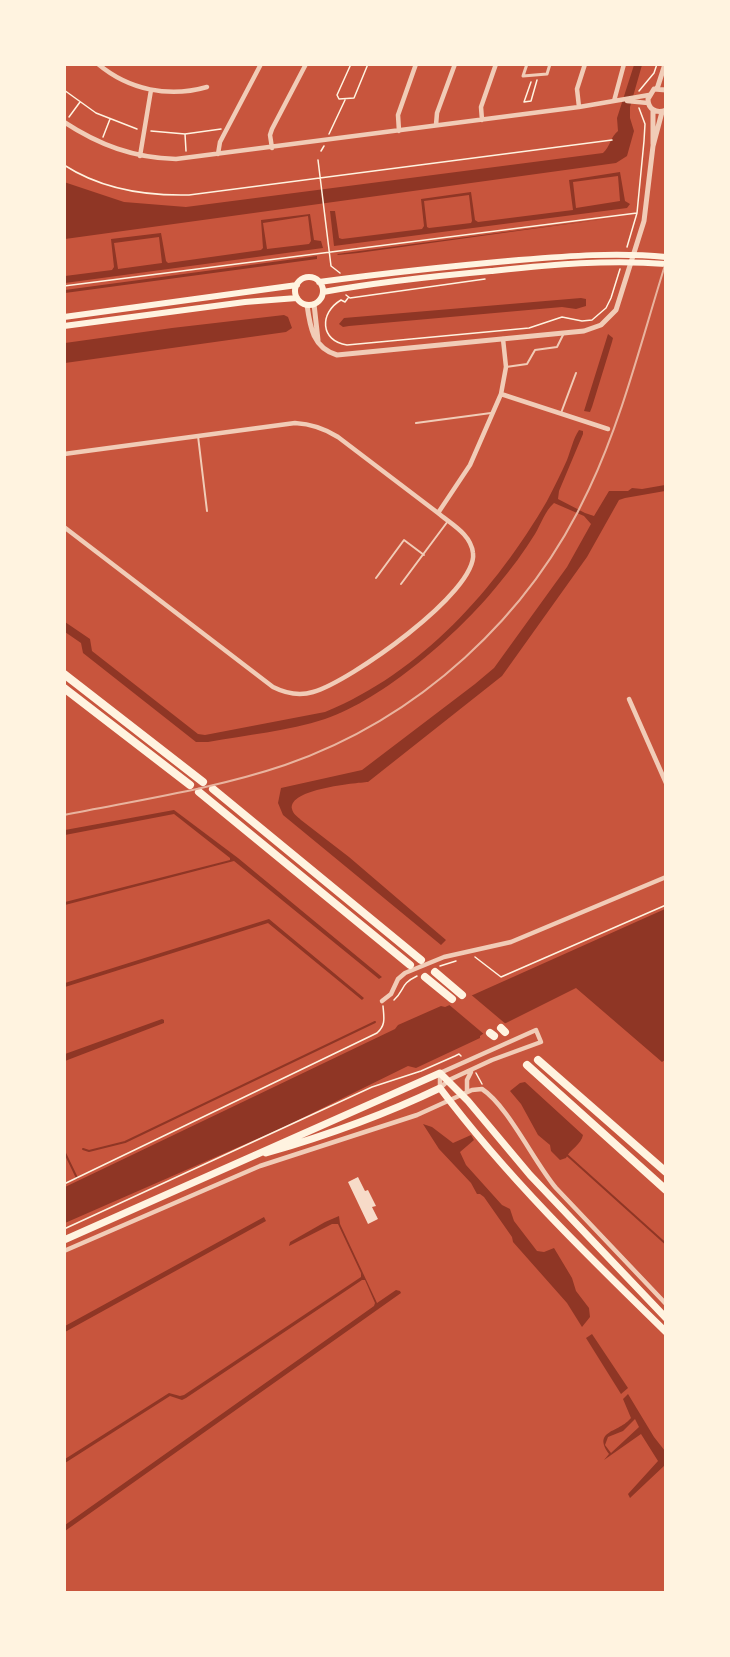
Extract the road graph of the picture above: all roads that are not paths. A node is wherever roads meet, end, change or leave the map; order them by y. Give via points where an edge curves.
1 (99, 64) edge
2 (261, 64) edge
3 (306, 64) edge
4 (416, 64) edge
5 (456, 64) edge
6 (496, 64) edge
7 (527, 64) edge
8 (550, 64) edge
9 (585, 64) edge
10 (624, 64) edge
11 (665, 64) edge
12 (207, 87) dead end
13 (657, 89) junction
14 (151, 90) junction
15 (666, 90) edge
16 (649, 95) junction
17 (635, 99) junction
18 (614, 102) junction
19 (648, 103) junction
20 (579, 107) junction
21 (652, 110) junction
22 (664, 111) edge
23 (482, 120) junction
24 (64, 122) edge
25 (436, 125) junction
26 (399, 131) junction
27 (653, 146) junction
28 (272, 148) junction
29 (218, 154) junction
30 (140, 156) junction
31 (666, 256) edge
32 (666, 264) edge
33 (319, 282) junction
34 (297, 285) junction
35 (323, 292) junction
36 (297, 298) junction
37 (311, 305) junction
38 (64, 317) edge
39 (64, 326) edge
40 (564, 333) junction
41 (503, 339) junction
42 (506, 367) junction
43 (576, 373) dead end
44 (501, 394) junction
45 (494, 412) junction
46 (561, 413) junction
47 (416, 423) dead end
48 (608, 429) dead end
49 (198, 436) junction
50 (64, 454) edge
51 (207, 510) dead end
52 (438, 513) junction
53 (448, 521) junction
54 (64, 526) edge
55 (424, 555) junction
56 (376, 578) dead end
57 (401, 584) dead end
58 (64, 674) edge
59 (64, 688) edge
60 (629, 699) dead end
61 (203, 782) dead end
62 (666, 783) edge
63 (190, 785) dead end
64 (213, 789) dead end
65 (199, 792) dead end
66 (666, 877) edge
67 (421, 960) dead end
68 (410, 965) dead end
69 (435, 972) dead end
70 (425, 976) dead end
71 (462, 995) dead end
72 (452, 999) dead end
73 (382, 1003) road end
74 (538, 1060) dead end
75 (527, 1065) dead end
76 (473, 1070) junction
77 (440, 1073) junction
78 (449, 1080) junction
79 (440, 1088) junction
80 (464, 1093) junction
81 (427, 1094) junction
82 (449, 1100) junction
83 (243, 1160) junction
84 (666, 1172) edge
85 (666, 1190) edge
86 (64, 1240) edge
87 (64, 1251) edge
88 (666, 1304) edge
89 (666, 1318) edge
90 (666, 1332) edge

1 - 14 street via 121,79
2 - 29 street via 220,142
3 - 28 street via 272,129
4 - 26 street via 398,115
5 - 25 street via 437,112
6 - 23 street via 481,107
7 - 8 street via 523,76 547,74
9 - 20 street via 577,89
10 - 18 street
11 - 13 street
12 - 14 street via 175,93
13 - 15 street
13 - 16 street
14 - 30 street
16 - 17 street
16 - 19 street
17 - 18 street
17 - 19 street
18 - 20 street
19 - 21 street
20 - 23 street
21 - 22 street
21 - 27 street
22 - 27 street
23 - 25 street
24 - 30 street via 100,143
25 - 26 street
26 - 28 street
27 - 40 street via 644,221 616,310 593,329
28 - 29 street
29 - 30 street via 187,158
31 - 33 main road via 605,254 436,267
32 - 35 main road via 602,262 447,275
33 - 34 main road via 307,278
33 - 35 main road
34 - 36 main road
34 - 38 main road
35 - 37 main road via 320,300
36 - 37 main road
36 - 39 main road
37 - 41 street via 311,331 323,350 337,355
40 - 41 street
40 - 42 lane via 557,347 535,350 527,364
41 - 42 street
42 - 44 street
43 - 46 lane
44 - 45 street
44 - 46 street
45 - 47 lane
45 - 52 street via 470,465
46 - 48 street
49 - 50 street
49 - 51 lane
49 - 52 street via 295,423 318,426
52 - 53 street
53 - 54 street via 473,549 466,578 420,623 379,655 323,688 299,694 273,687
53 - 55 lane
55 - 56 lane via 404,540
55 - 57 lane
58 - 61 highway
59 - 63 highway
60 - 62 street
64 - 67 highway
65 - 68 highway
66 - 73 street via 511,942 437,960 405,973
69 - 71 highway
70 - 72 highway
74 - 84 highway
75 - 85 highway
76 - 77 street via 541,1042 536,1030
76 - 78 street
76 - 80 street
77 - 78 main road
77 - 79 street
77 - 83 main road
78 - 79 street
78 - 80 main road
79 - 81 main road
79 - 82 main road
80 - 82 street
80 - 88 street via 482,1089 499,1103 556,1188
80 - 89 main road via 530,1175
81 - 82 main road
81 - 83 main road via 312,1140
82 - 87 street via 417,1115 260,1166
82 - 90 main road via 529,1192
83 - 86 main road

